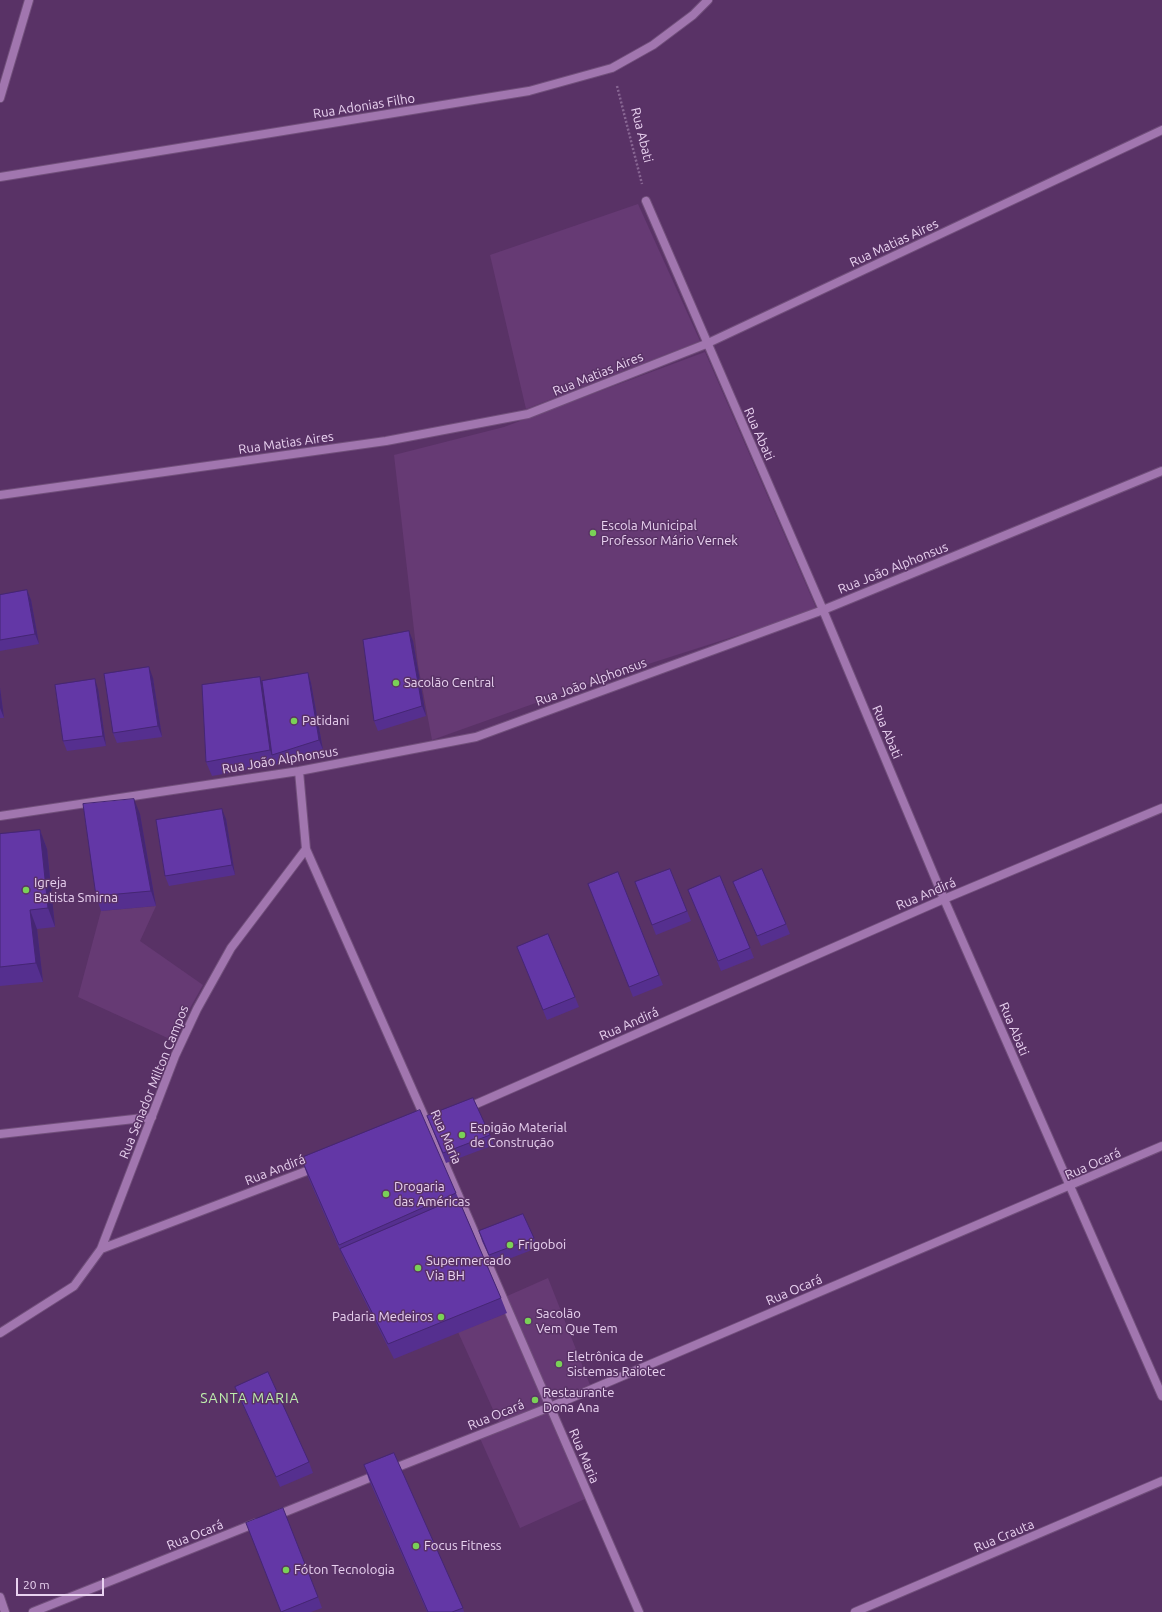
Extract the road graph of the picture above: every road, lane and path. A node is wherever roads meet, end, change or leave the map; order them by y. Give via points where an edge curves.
1 (29, 0) edge
2 (708, 0) edge
3 (612, 68) junction
4 (0, 98) edge
5 (1162, 130) edge
6 (0, 177) edge
7 (646, 201) joint
8 (706, 344) junction
9 (1162, 471) edge
10 (0, 495) edge
11 (823, 610) junction
12 (299, 771) junction
13 (1162, 808) edge
14 (0, 816) edge
15 (306, 848) junction
16 (944, 899) junction
17 (457, 1113) edge
18 (152, 1117) junction
19 (0, 1134) edge
20 (1162, 1146) edge
21 (324, 1165) edge
22 (1070, 1187) junction
23 (101, 1249) junction
24 (0, 1333) edge
25 (1162, 1396) edge
26 (550, 1406) junction
27 (1162, 1481) edge
28 (0, 1597) edge
29 (5, 1612) edge
30 (33, 1612) edge
31 (639, 1612) edge
32 (855, 1612) edge

1 - 4 street
2 - 3 street, Rua Adonias Filho via 654,45
3 - 6 street, Rua Adonias Filho via 529,91
3 - 7 path, Rua Abati
5 - 8 street, Rua Matias Aires
7 - 8 street, Rua Abati
8 - 10 street, Rua Matias Aires via 528,414 386,441
8 - 11 street, Rua Abati
9 - 11 street, Rua João Alphonsus
11 - 12 street, Rua João Alphonsus via 476,737
11 - 16 street, Rua Abati
12 - 14 street, Rua João Alphonsus
12 - 15 street
13 - 16 street, Rua Andirá
15 - 18 street, Rua Senador Milton Campos via 231,948 196,1008
15 - 26 street, Rua Maria
16 - 17 street, Rua Andirá
16 - 22 street, Rua Abati
18 - 19 street
18 - 23 street, Rua Senador Milton Campos
20 - 22 street, Rua Ocará
21 - 23 street, Rua Andirá
22 - 25 street, Rua Abati
22 - 26 street, Rua Ocará
23 - 24 street, Rua Senador Milton Campos via 74,1286
26 - 30 street, Rua Ocará
26 - 31 street, Rua Maria
27 - 32 street, Rua Crauta
28 - 29 street

